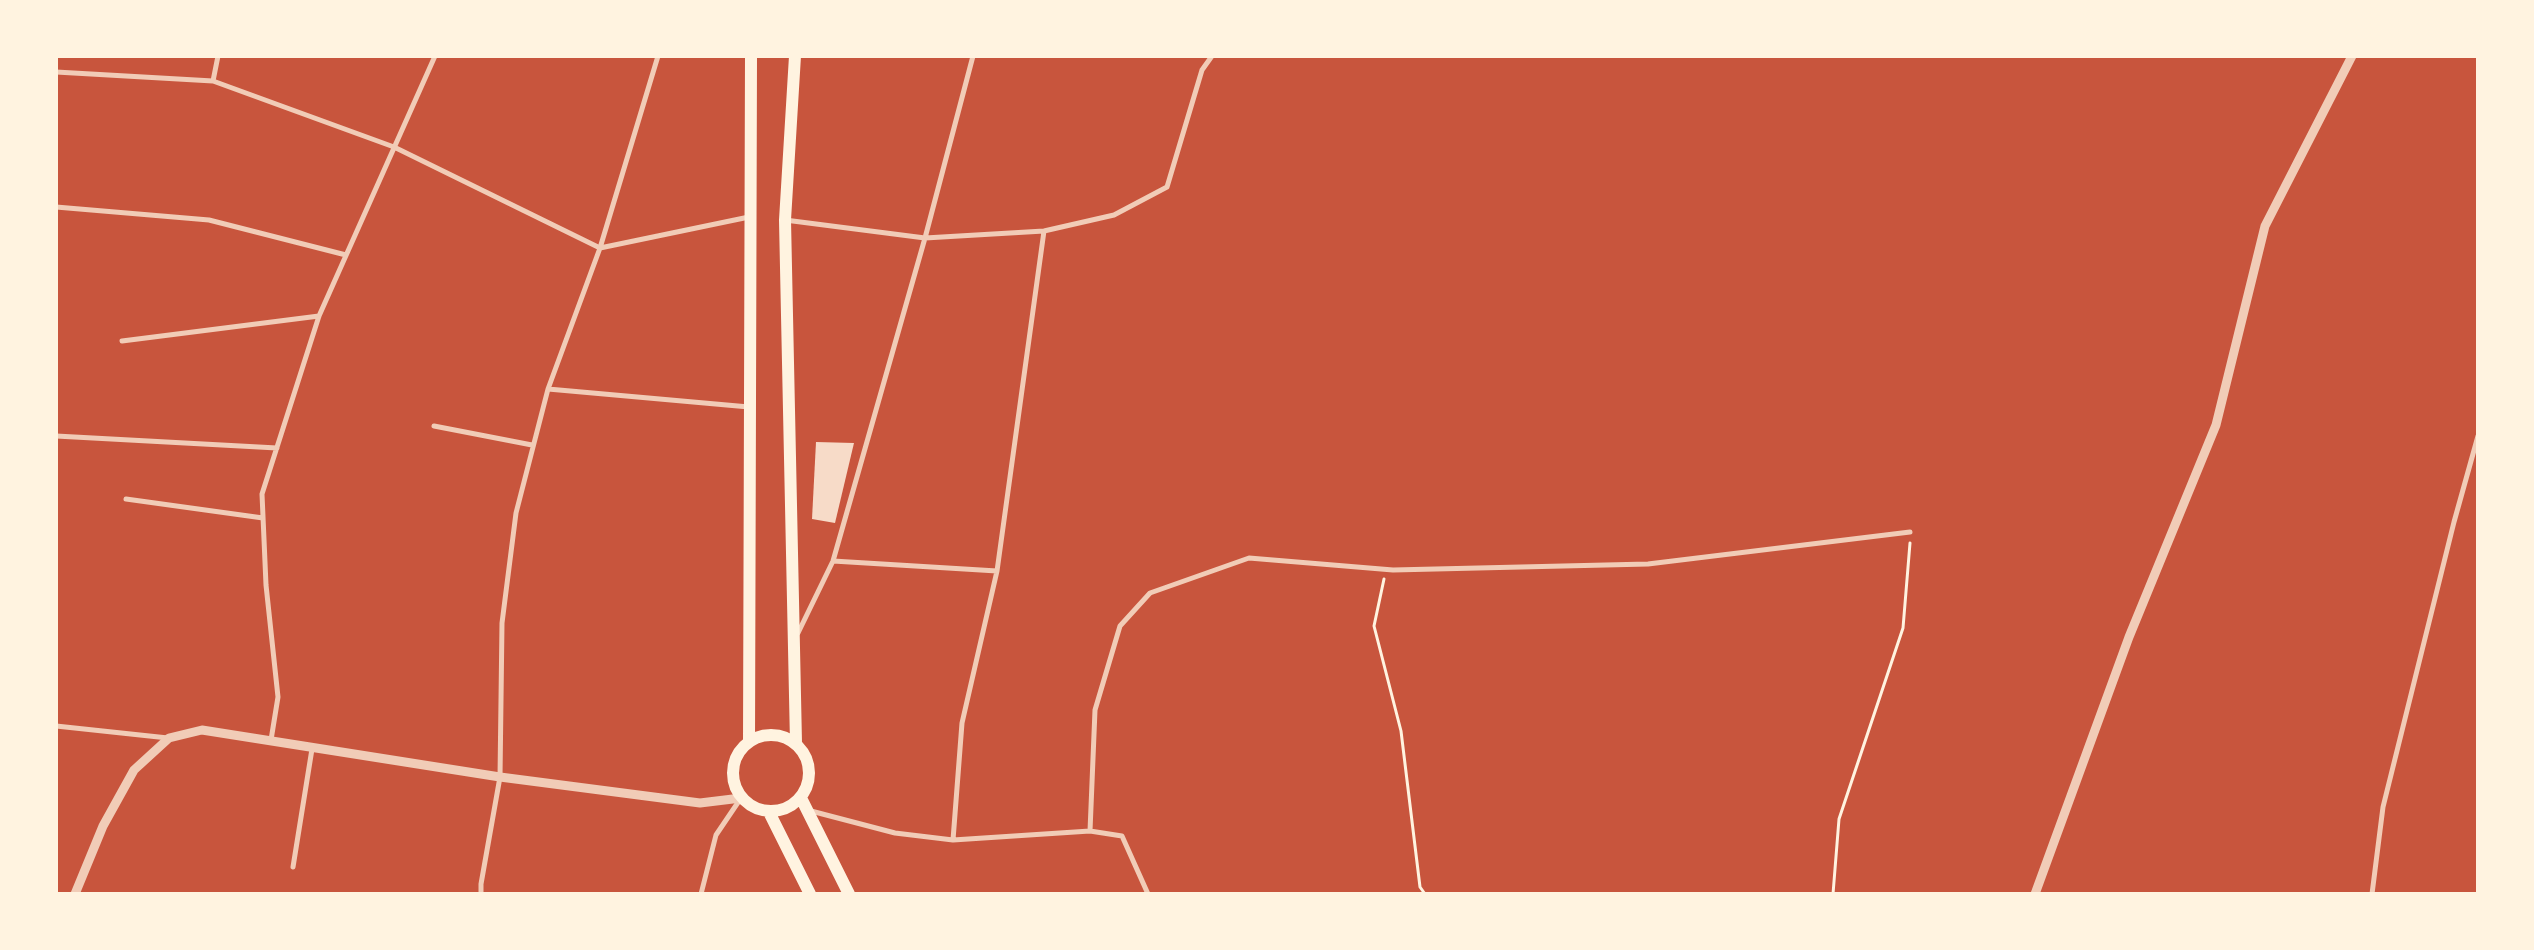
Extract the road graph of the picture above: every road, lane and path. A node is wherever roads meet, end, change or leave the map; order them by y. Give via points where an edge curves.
1 (218, 56) edge
2 (435, 56) edge
3 (658, 56) edge
4 (795, 56) edge
5 (973, 56) edge
6 (1212, 56) edge
7 (2352, 56) edge
8 (749, 57) edge
9 (56, 72) edge
10 (213, 81) junction
11 (394, 147) junction
12 (56, 207) edge
13 (752, 217) junction
14 (785, 220) junction
15 (1044, 231) junction
16 (925, 238) junction
17 (600, 248) junction
18 (346, 255) junction
19 (319, 316) junction
20 (122, 341) dead end
21 (548, 389) junction
22 (750, 407) junction
23 (434, 426) dead end
24 (56, 436) edge
25 (2478, 436) edge
26 (532, 445) junction
27 (277, 448) junction
28 (126, 499) dead end
29 (263, 518) junction
30 (1910, 532) joint
31 (833, 561) junction
32 (1386, 569) junction
33 (997, 571) junction
34 (795, 638) junction
35 (56, 726) edge
36 (169, 738) junction
37 (271, 740) junction
38 (749, 741) junction
39 (796, 743) junction
40 (312, 749) junction
41 (500, 777) junction
42 (741, 798) junction
43 (803, 804) junction
44 (769, 812) junction
45 (1090, 831) junction
46 (953, 840) junction
47 (293, 867) dead end
48 (75, 894) edge
49 (481, 894) edge
50 (701, 894) edge
51 (810, 894) edge
52 (849, 894) edge
53 (1148, 894) edge
54 (1425, 894) edge
55 (1833, 894) edge
56 (2036, 894) edge
57 (2372, 894) edge

1 - 10 street
2 - 11 street
3 - 17 street
4 - 14 main road
5 - 16 street
6 - 15 street via 1202,70 1166,187 1114,215
7 - 56 street via 2266,226 2216,426 2129,637
8 - 13 main road
9 - 10 street
10 - 11 street
11 - 17 street
11 - 18 street
12 - 18 street via 209,220
13 - 17 street
13 - 22 main road
14 - 16 street
14 - 34 main road
15 - 16 street
15 - 33 street
16 - 31 street
17 - 21 street
18 - 19 street
19 - 20 street
19 - 27 street
21 - 22 street
21 - 26 street
22 - 38 main road
23 - 26 street
24 - 27 street
25 - 57 street via 2383,807
26 - 41 street via 516,513 502,623
27 - 29 street via 262,494
28 - 29 street
29 - 37 street via 266,585 278,697
30 - 32 street via 1648,564
30 - 55 path via 1904,628 1839,819
31 - 33 street
31 - 34 street
32 - 45 street via 1248,558 1150,593 1120,626 1095,710
32 - 54 path via 1374,626 1401,731 1420,887
33 - 46 street via 962,723
34 - 39 main road
35 - 36 street
36 - 37 street via 202,730
36 - 48 street via 134,770 103,826
37 - 40 street
38 - 39 main road via 773,734
38 - 42 main road via 741,748 733,768 736,789
39 - 43 main road via 809,764 810,776
40 - 41 street
40 - 47 street
41 - 42 street via 700,803
41 - 49 street
42 - 44 main road via 749,805
42 - 50 street via 716,835
43 - 44 main road
43 - 46 street via 823,816 895,833
43 - 52 main road
44 - 51 main road
45 - 46 street
45 - 53 street via 1122,836

